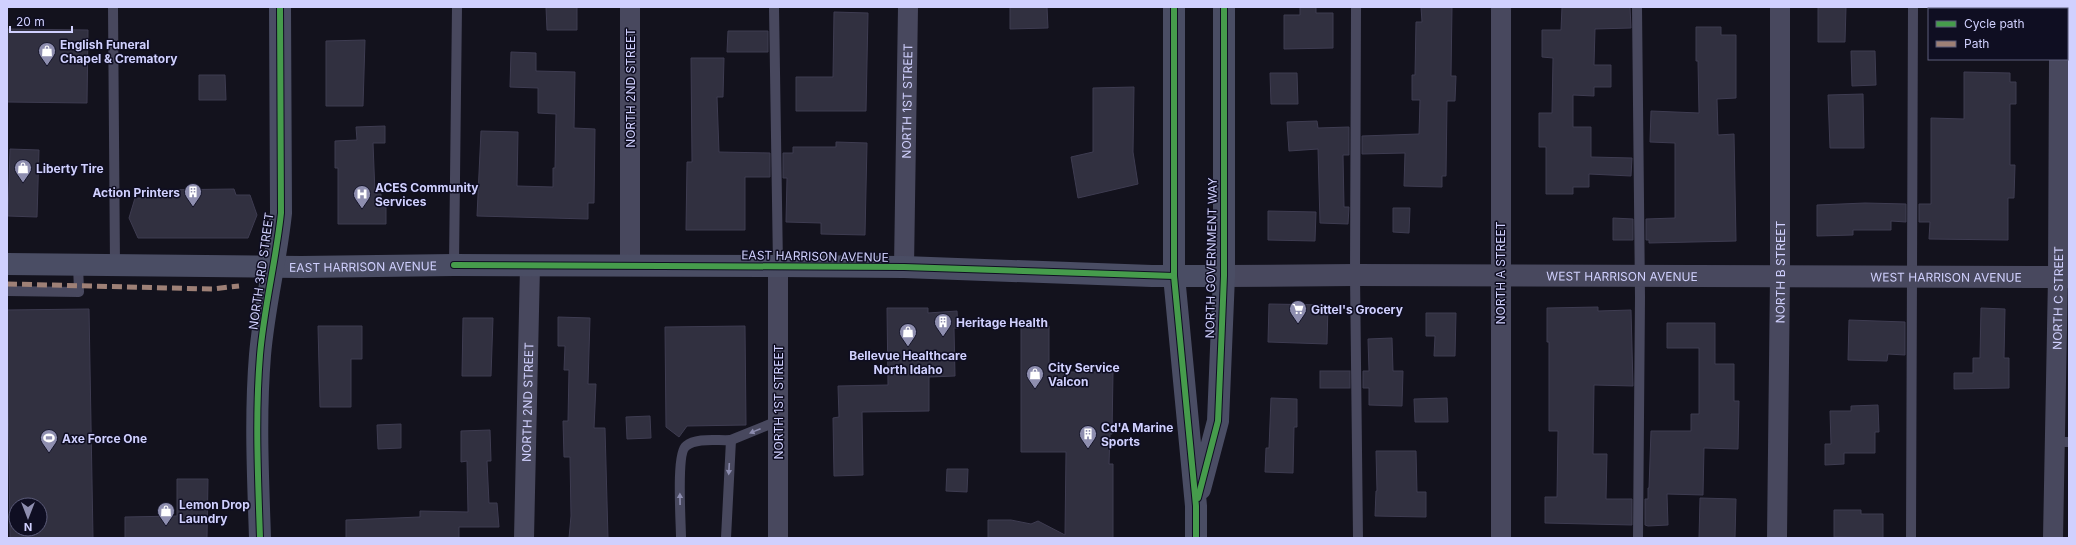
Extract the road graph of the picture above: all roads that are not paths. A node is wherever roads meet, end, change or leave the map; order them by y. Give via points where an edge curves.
1 (113, 7) edge
2 (280, 7) edge
3 (457, 7) edge
4 (630, 7) edge
5 (774, 7) edge
6 (908, 7) edge
7 (1174, 7) edge
8 (1224, 7) edge
9 (1356, 7) edge
10 (1501, 7) edge
11 (1637, 7) edge
12 (1780, 7) edge
13 (1913, 7) edge
14 (2059, 60) edge
15 (2064, 105) edge
16 (7, 264) edge
17 (78, 264) junction
18 (115, 265) junction
19 (454, 265) junction
20 (630, 265) junction
21 (274, 266) junction
22 (530, 266) junction
23 (778, 266) junction
24 (904, 267) junction
25 (1355, 275) junction
26 (1500, 275) junction
27 (1174, 276) junction
28 (1224, 276) junction
29 (1640, 276) junction
30 (1780, 276) junction
31 (1912, 277) junction
32 (2063, 277) edge
33 (7, 290) edge
34 (778, 421) junction
35 (731, 440) junction
36 (2061, 442) edge
37 (1196, 506) junction
38 (260, 538) edge
39 (524, 538) edge
40 (681, 538) edge
41 (726, 538) edge
42 (778, 538) edge
43 (1196, 538) edge
44 (1358, 538) edge
45 (1501, 538) edge
46 (1638, 538) edge
47 (1777, 538) edge
48 (1911, 538) edge
49 (2053, 538) edge

1 - 18 lane
2 - 21 main road, NORTH 3RD STREET via 281,213
3 - 19 lane
4 - 20 street, NORTH 2ND STREET
5 - 23 lane
6 - 24 street, NORTH 1ST STREET
7 - 27 main road, NORTH GOVERNMENT WAY
8 - 28 main road, NORTH GOVERNMENT WAY
9 - 25 lane
10 - 26 street, NORTH A STREET
11 - 29 lane
12 - 30 street, NORTH B STREET
13 - 31 lane
14 - 15 street, NORTH C STREET
15 - 32 street, NORTH C STREET
16 - 17 main road, EAST HARRISON AVENUE
17 - 18 main road, EAST HARRISON AVENUE
17 - 33 lane via 79,292
18 - 21 main road, EAST HARRISON AVENUE
19 - 21 main road, EAST HARRISON AVENUE
19 - 22 main road, EAST HARRISON AVENUE
20 - 22 main road, EAST HARRISON AVENUE
20 - 23 main road, EAST HARRISON AVENUE
21 - 38 main road, NORTH 3RD STREET via 264,320 258,386
22 - 39 street, NORTH 2ND STREET
23 - 24 main road, EAST HARRISON AVENUE
23 - 34 street, NORTH 1ST STREET
24 - 27 main road, EAST HARRISON AVENUE
25 - 26 street, WEST HARRISON AVENUE
25 - 28 street, WEST HARRISON AVENUE
25 - 44 lane
26 - 29 street, WEST HARRISON AVENUE
26 - 45 street, NORTH A STREET
27 - 28 main road, WEST HARRISON AVENUE
27 - 37 main road, NORTH GOVERNMENT WAY
28 - 37 main road, NORTH GOVERNMENT WAY via 1218,421
29 - 30 street, WEST HARRISON AVENUE
29 - 46 lane
30 - 31 street, WEST HARRISON AVENUE
30 - 47 street, NORTH B STREET
31 - 32 street, WEST HARRISON AVENUE
31 - 48 lane
32 - 36 street, NORTH C STREET
34 -> 35 lane
34 - 42 street, NORTH 1ST STREET
40 -> 35 lane via 682,450 686,445 696,441
35 -> 41 lane
36 - 49 street, NORTH C STREET
37 - 43 main road, NORTH GOVERNMENT WAY

